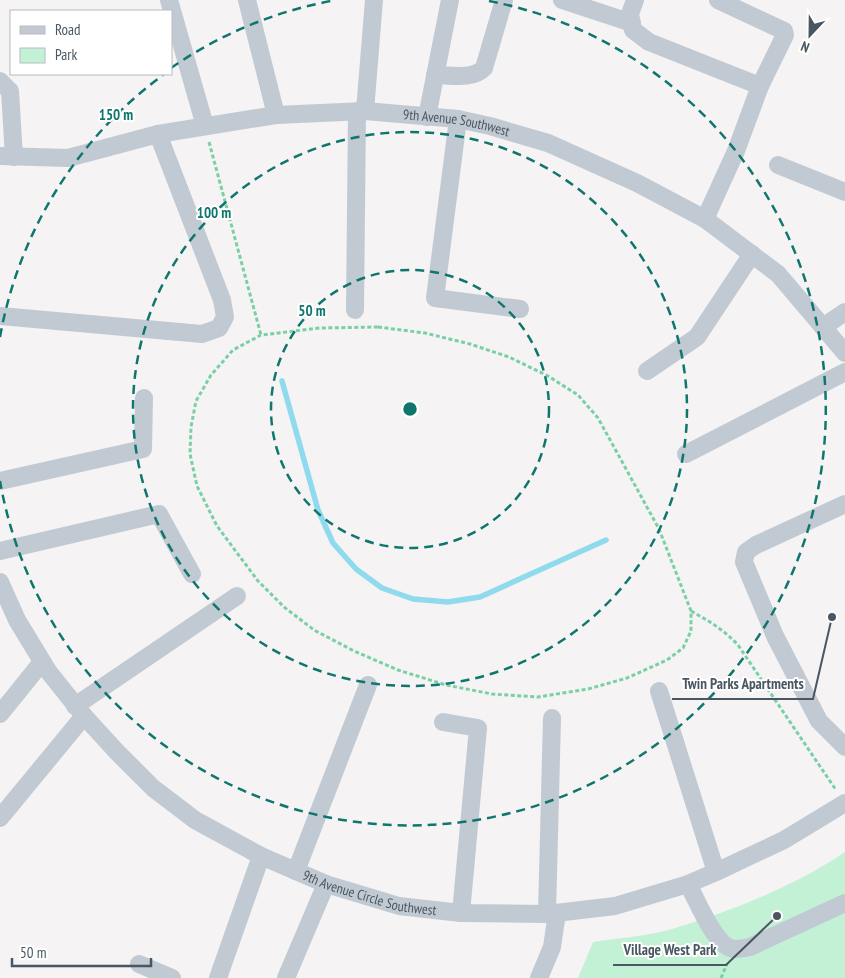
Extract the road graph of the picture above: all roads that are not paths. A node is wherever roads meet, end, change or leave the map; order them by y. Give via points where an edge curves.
1 (247, 0) edge
2 (374, 0) edge
3 (450, 0) edge
4 (504, 0) edge
5 (562, 0) edge
6 (634, 0) edge
7 (718, 0) edge
8 (172, 10) edge
9 (632, 23) junction
10 (435, 75) junction
11 (0, 81) edge
12 (760, 86) junction
13 (361, 111) junction
14 (276, 115) junction
15 (427, 117) junction
16 (458, 119) junction
17 (205, 126) junction
18 (158, 134) junction
19 (7, 157) edge
20 (778, 164) dead end
21 (845, 192) edge
22 (705, 219) junction
23 (752, 254) junction
24 (520, 309) dead end
25 (355, 310) dead end
26 (845, 312) edge
27 (0, 316) edge
28 (823, 327) junction
29 (845, 352) edge
30 (647, 371) dead end
31 (845, 372) edge
32 (144, 398) dead end
33 (686, 454) dead end
34 (0, 481) edge
35 (845, 504) edge
36 (0, 551) edge
37 (192, 574) dead end
38 (0, 582) edge
39 (237, 596) dead end
40 (42, 662) junction
41 (368, 685) dead end
42 (658, 691) dead end
43 (80, 711) junction
44 (0, 714) edge
45 (552, 718) dead end
46 (443, 722) dead end
47 (845, 747) edge
48 (843, 800) edge
49 (0, 818) edge
50 (261, 856) junction
51 (296, 871) junction
52 (716, 872) junction
53 (326, 884) junction
54 (688, 884) junction
55 (845, 903) edge
56 (461, 913) junction
57 (552, 913) junction
58 (139, 964) dead end
59 (172, 978) edge
60 (218, 978) edge
61 (286, 978) edge
62 (539, 978) edge

1 - 14 street
2 - 13 street
3 - 10 street
4 - 10 street via 484,68 474,75
5 - 9 street
6 - 9 street via 630,14
7 - 12 street via 784,31 785,35
8 - 17 street
9 - 12 street via 633,30 649,42
10 - 15 street
11 - 19 street via 10,90
12 - 22 street via 736,151
13 - 14 street, 9th Avenue Southwest
13 - 15 street, 9th Avenue Southwest
13 - 25 street
14 - 17 street, 9th Avenue Southwest
15 - 16 street, 9th Avenue Southwest
16 - 22 street, 9th Avenue Southwest via 548,143 637,183
16 - 24 street via 435,298
17 - 18 street, 9th Avenue Southwest
18 - 19 street, 9th Avenue Southwest via 68,158
18 - 27 street via 222,300 225,317 219,328 202,334
20 - 21 street
22 - 23 street, 9th Avenue Southwest
23 - 28 street, 9th Avenue Southwest via 778,274
23 - 30 street via 696,337
26 - 28 street
28 - 29 street, 9th Avenue Southwest
31 - 33 street
32 - 34 street via 143,449
35 - 47 street via 756,544 746,552 744,562 775,636 819,720
36 - 37 street via 159,514
38 - 40 street, 9th Avenue Circle Southwest via 17,620
39 - 43 street
40 - 43 street, 9th Avenue Circle Southwest
40 - 44 street
41 - 51 street
42 - 52 street
43 - 49 street
43 - 50 street, 9th Avenue Circle Southwest via 154,788 195,820
45 - 57 street
46 - 56 street via 478,728
48 - 52 street, 9th Avenue Circle Southwest via 784,840
50 - 51 street, 9th Avenue Circle Southwest
50 - 60 street
51 - 53 street, 9th Avenue Circle Southwest
52 - 54 street, 9th Avenue Circle Southwest
53 - 56 street, 9th Avenue Circle Southwest via 399,906
53 - 61 street
54 - 55 street via 712,929 721,942 733,949 750,947
54 - 57 street, 9th Avenue Circle Southwest via 615,906
56 - 57 street, 9th Avenue Circle Southwest
57 - 62 street via 552,947
58 - 59 street

